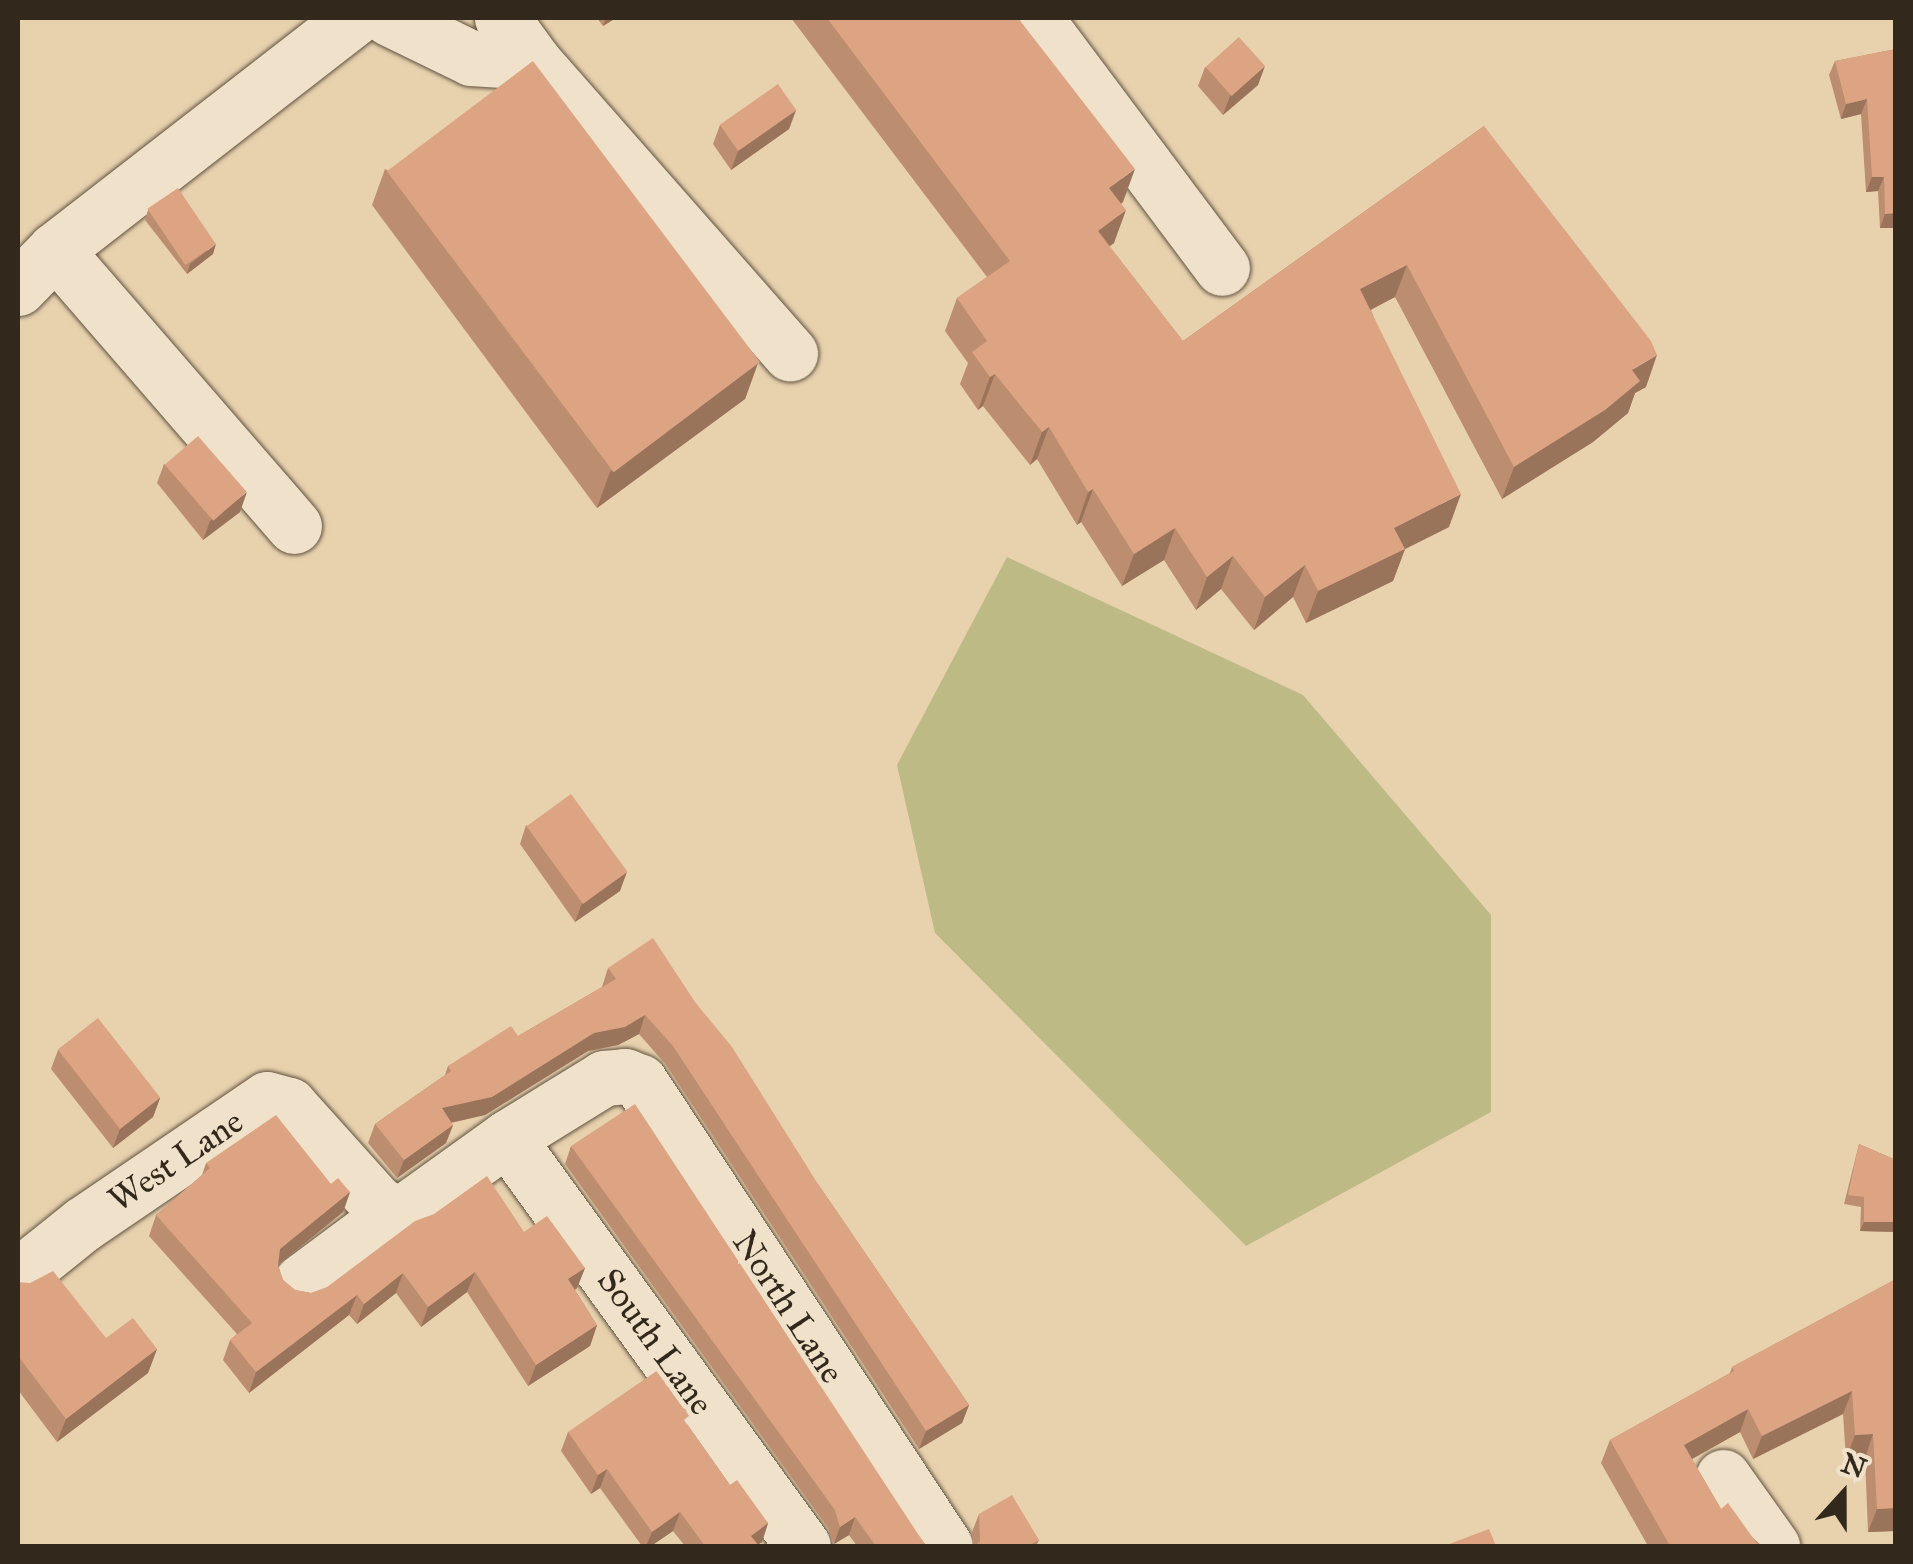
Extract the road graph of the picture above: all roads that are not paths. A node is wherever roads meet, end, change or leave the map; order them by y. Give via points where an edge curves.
1 (354, 18) edge
2 (389, 18) edge
3 (502, 18) edge
4 (1035, 18) edge
5 (534, 62) junction
6 (1222, 268) dead end
7 (36, 269) edge
8 (790, 353) dead end
9 (294, 526) dead end
10 (507, 1138) junction
11 (394, 1213) junction
12 (18, 1276) edge
13 (301, 1282) dead end
14 (1723, 1477) dead end
15 (803, 1546) edge
16 (945, 1546) edge
17 (1772, 1546) edge

1 - 7 street
2 - 5 street via 470,58
3 - 5 street
4 - 6 street
5 - 8 street
7 - 9 street
10 - 11 street
10 - 15 street, South Lane
10 - 16 street, North Lane via 604,1078 640,1082
11 - 12 street, West Lane via 377,1203 288,1105 267,1099 82,1224
11 - 13 street
14 - 17 street

